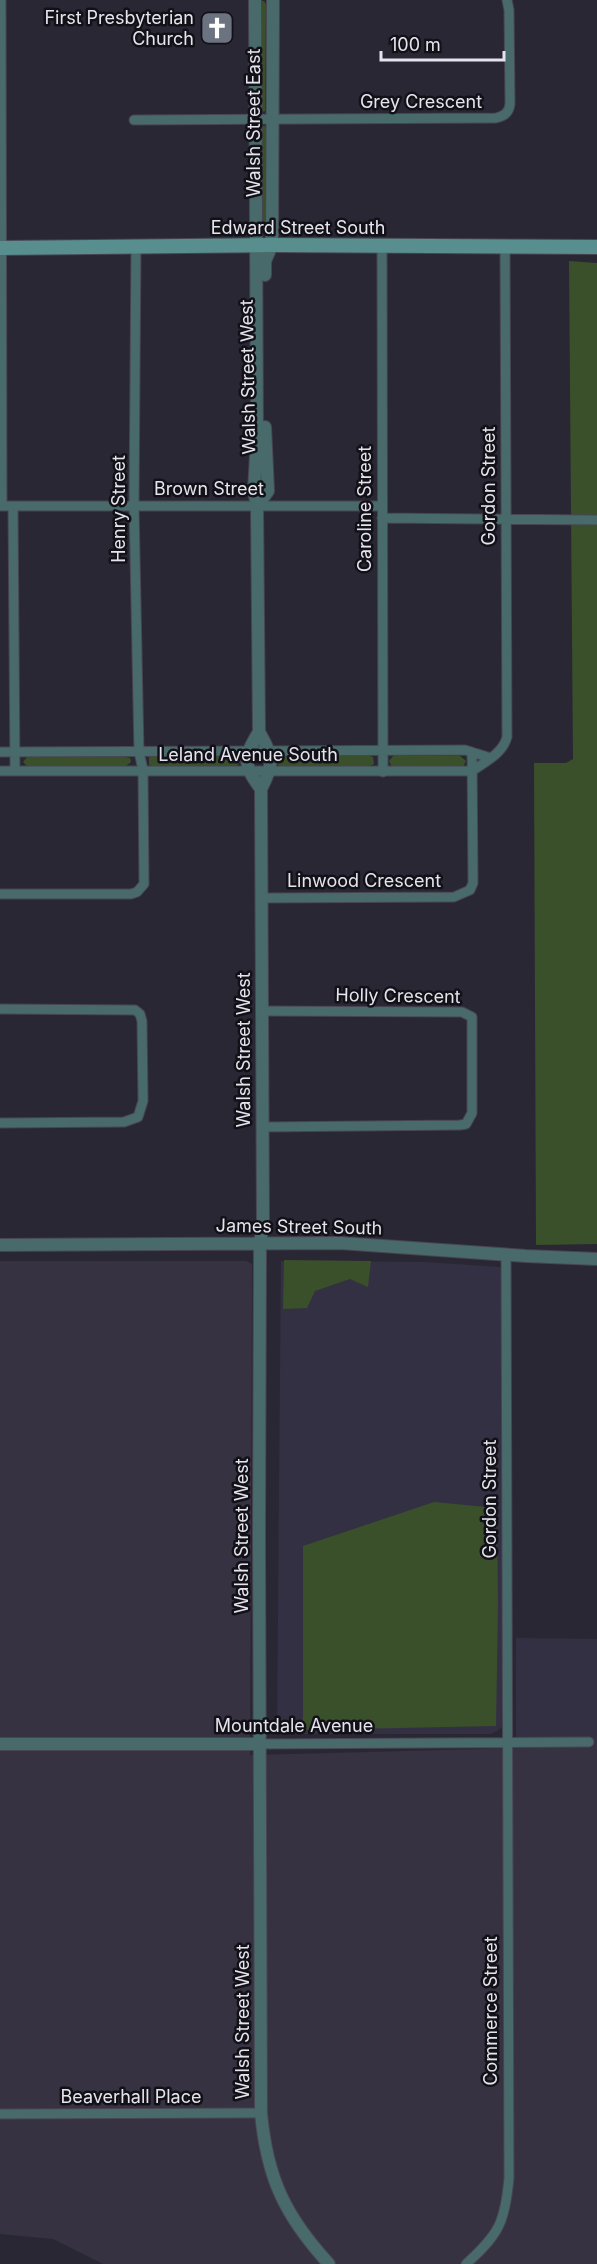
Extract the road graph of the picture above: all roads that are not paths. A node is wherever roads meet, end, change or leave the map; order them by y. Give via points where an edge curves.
1 (1, 0) edge
2 (255, 0) edge
3 (273, 0) edge
4 (507, 0) edge
5 (255, 118) junction
6 (272, 118) junction
7 (134, 120) dead end
8 (257, 245) junction
9 (272, 245) junction
10 (136, 246) junction
11 (382, 246) junction
12 (505, 246) junction
13 (597, 247) edge
14 (1, 248) edge
15 (1, 506) edge
16 (14, 506) junction
17 (134, 506) junction
18 (257, 506) junction
19 (382, 506) junction
20 (382, 518) junction
21 (506, 520) junction
22 (597, 520) edge
23 (260, 732) junction
24 (248, 750) junction
25 (270, 750) junction
26 (382, 750) junction
27 (0, 752) edge
28 (15, 752) junction
29 (139, 752) junction
30 (472, 752) junction
31 (491, 758) junction
32 (143, 770) junction
33 (0, 771) edge
34 (15, 771) junction
35 (248, 771) junction
36 (270, 771) junction
37 (472, 771) junction
38 (382, 772) junction
39 (261, 789) junction
40 (0, 894) edge
41 (261, 898) junction
42 (0, 1009) edge
43 (262, 1011) junction
44 (0, 1123) edge
45 (263, 1127) junction
46 (260, 1243) junction
47 (0, 1245) edge
48 (506, 1255) junction
49 (597, 1259) edge
50 (589, 1742) dead end
51 (506, 1743) junction
52 (0, 1744) edge
53 (259, 1744) junction
54 (261, 2113) junction
55 (0, 2114) edge
56 (330, 2264) edge
57 (466, 2264) edge

1 - 14 street
2 - 5 street, Walsh Street East
3 - 6 street, Walsh Street East
4 - 6 street, Grey Crescent via 510,104 502,117
5 - 6 street, Grey Crescent
5 - 7 street, Grey Crescent
5 - 8 street, Walsh Street East
6 - 9 street, Walsh Street East
8 - 9 main road, Edward Street South
8 - 10 main road, Edward Street South
8 - 18 street, Walsh Street West
9 - 11 main road, Edward Street South
9 - 18 street, Walsh Street West via 265,261 264,439 268,491
10 - 14 main road, Edward Street South
10 - 17 street, Henry Street
11 - 12 main road, Edward Street South
11 - 19 street, Caroline Street
12 - 13 main road, Edward Street South
12 - 21 street, Gordon Street
14 - 15 street
15 - 16 street, Brown Street
16 - 17 street, Brown Street
16 - 28 street
17 - 18 street, Brown Street
17 - 29 street, Henry Street
18 - 19 street, Brown Street
18 - 23 street, Walsh Street West
19 - 20 street, Caroline Street
20 - 21 street
20 - 26 street, Caroline Street
21 - 22 street
21 - 31 street, Gordon Street via 506,742
23 - 24 street
23 - 25 street, Walsh Street West
24 - 25 street, Leland Avenue South
24 - 29 street, Leland Avenue South
24 - 35 street
25 - 26 street, Leland Avenue South
25 - 36 street, Walsh Street West
26 - 30 street, Leland Avenue South
26 - 38 street, Caroline Street
27 - 28 street, Leland Avenue South
28 - 29 street, Leland Avenue South
28 - 34 street
29 - 32 street, Henry Street
30 - 31 street, Leland Avenue South
30 - 37 street, Linwood Crescent
31 - 37 street
32 - 34 street, Leland Avenue South
32 - 35 street, Leland Avenue South
32 - 40 street, Henry Street via 144,884 137,892
33 - 34 street, Leland Avenue South
35 - 36 street, Leland Avenue South
35 - 39 street
36 - 38 street, Leland Avenue South
36 - 39 street, Walsh Street West
37 - 38 street, Leland Avenue South
37 - 41 street, Linwood Crescent via 473,883 463,895
39 - 41 street, Walsh Street West
41 - 43 street, Walsh Street West
42 - 44 street via 135,1010 142,1021 143,1101 138,1117 124,1122
43 - 45 street, Walsh Street West
43 - 45 street, Holly Crescent via 462,1012 472,1017 472,1113 466,1124
45 - 46 street, Walsh Street West
46 - 47 street, James Street South
46 - 48 street, James Street South via 372,1244
46 - 53 street, Walsh Street West
48 - 49 street, James Street South
48 - 51 street, Gordon Street
50 - 51 street, Mountdale Avenue
51 - 53 street, Mountdale Avenue
51 - 57 street, Commerce Street via 509,2178 500,2227
52 - 53 street, Mountdale Avenue
53 - 54 street, Walsh Street West
54 - 55 street, Beaverhall Place
54 - 56 street, Walsh Street West via 278,2193 294,2221

